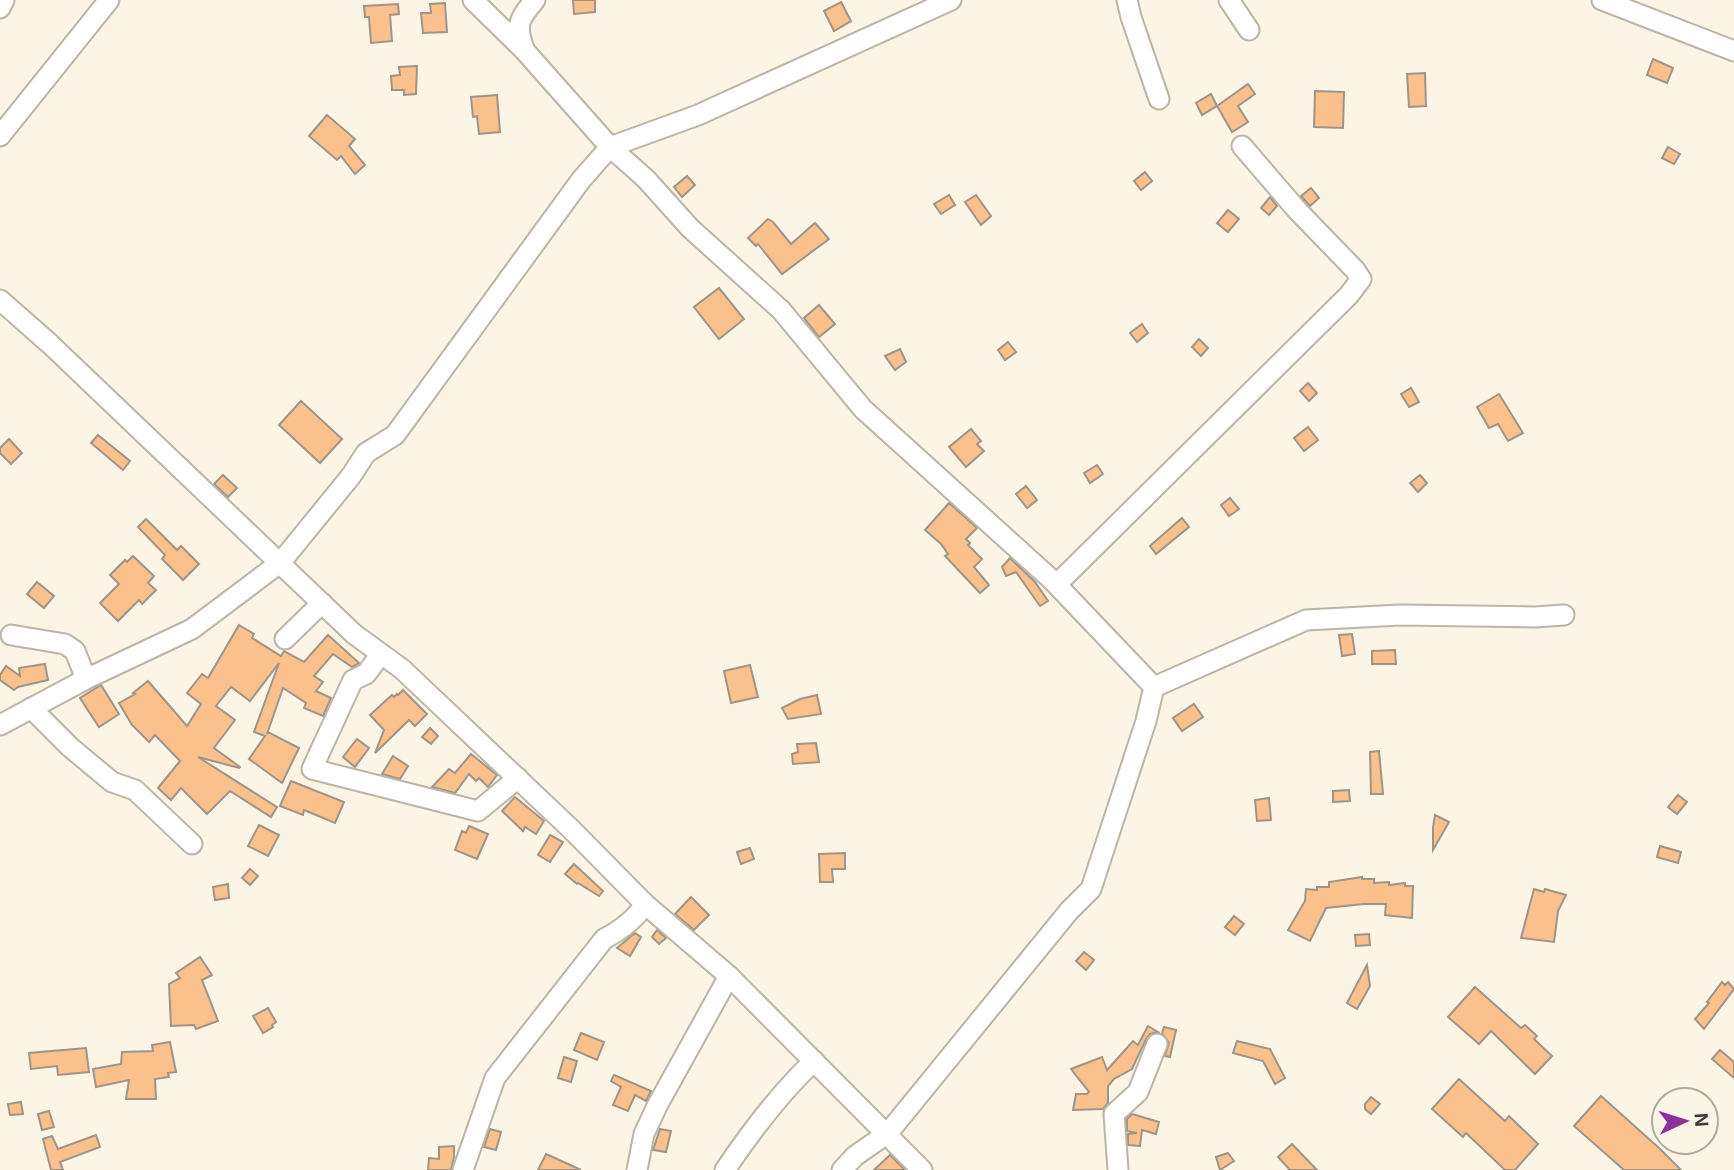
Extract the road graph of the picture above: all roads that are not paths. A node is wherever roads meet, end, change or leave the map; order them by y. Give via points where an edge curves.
1 (4, 0) edge
2 (109, 0) edge
3 (473, 0) edge
4 (535, 0) edge
5 (951, 0) edge
6 (1127, 0) edge
7 (1229, 0) edge
8 (1602, 0) edge
9 (0, 8) edge
10 (1249, 30) dead end
11 (524, 50) junction
12 (1734, 51) edge
13 (1159, 99) dead end
14 (0, 136) edge
15 (1242, 146) dead end
16 (610, 147) junction
17 (0, 300) edge
18 (281, 562) junction
19 (1057, 584) junction
20 (322, 603) junction
21 (1564, 615) dead end
22 (11, 635) dead end
23 (285, 639) dead end
24 (381, 654) junction
25 (86, 679) junction
26 (1154, 687) junction
27 (31, 708) junction
28 (0, 725) edge
29 (518, 778) junction
30 (192, 844) dead end
31 (645, 904) junction
32 (729, 976) junction
33 (1157, 1044) dead end
34 (814, 1060) junction
35 (888, 1133) junction
36 (463, 1170) edge
37 (637, 1170) edge
38 (725, 1170) edge
39 (842, 1170) edge
40 (922, 1170) edge
41 (1118, 1170) edge

1 - 9 street
2 - 14 street
3 - 11 street
4 - 11 street via 520,18 518,32
5 - 16 street via 698,115
6 - 13 street
7 - 10 street
8 - 12 street
11 - 16 street
15 - 19 street via 1361,279
16 - 18 street via 581,180 396,435 366,453
16 - 19 street via 781,310 863,409
17 - 18 street
18 - 20 street
18 - 25 street via 192,629
19 - 26 street
20 - 23 street
20 - 24 street
21 - 26 street via 1306,620
22 - 25 street via 65,644 75,650
24 - 29 street
24 - 29 street via 366,674 352,680 312,769 478,811
25 - 27 street
26 - 35 street via 1091,889
27 - 28 street
27 - 30 street via 112,782 135,790
29 - 31 street
31 - 32 street
31 - 36 street via 621,930 604,939 495,1078
32 - 34 street
32 - 37 street via 644,1133
33 - 41 street via 1138,1092 1114,1114
34 - 35 street
34 - 38 street via 787,1086
35 - 39 street
35 - 40 street

